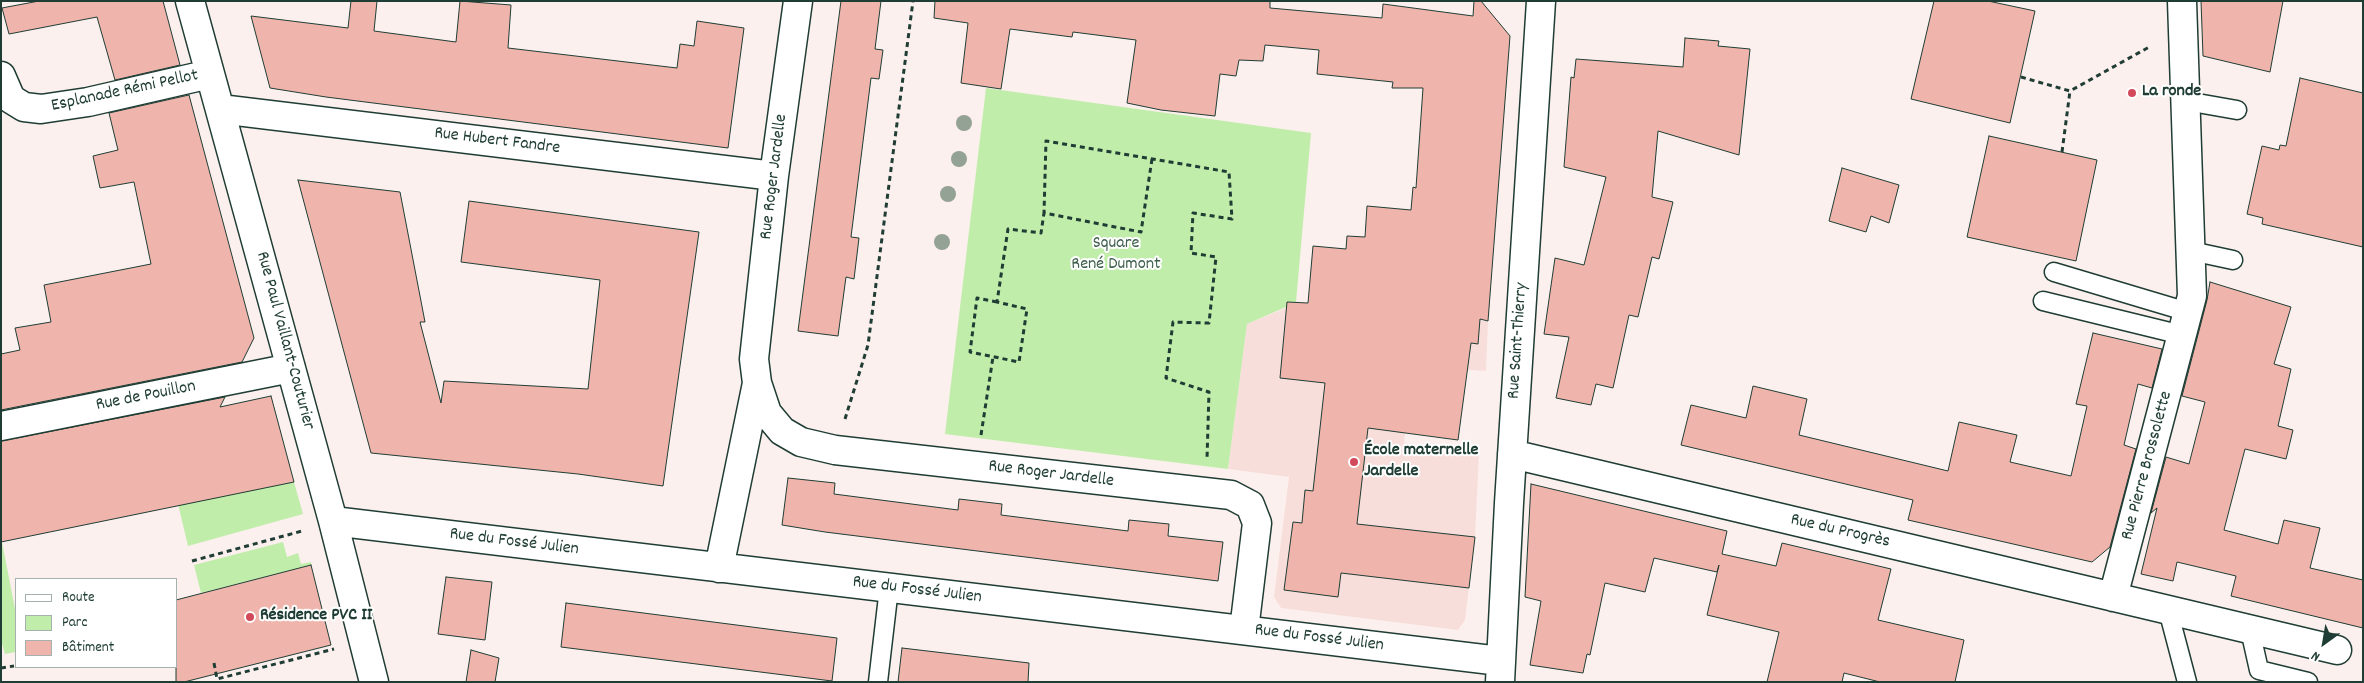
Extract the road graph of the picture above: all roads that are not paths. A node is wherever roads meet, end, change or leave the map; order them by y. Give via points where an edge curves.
1 (190, 1) edge
2 (798, 1) edge
3 (2182, 1) edge
4 (1538, 2) edge
5 (210, 74) junction
6 (5, 93) edge
7 (2186, 101) junction
8 (220, 109) junction
9 (2237, 110) dead end
10 (774, 176) junction
11 (2191, 251) junction
12 (2233, 260) dead end
13 (2054, 272) dead end
14 (2043, 301) dead end
15 (2185, 323) junction
16 (291, 368) junction
17 (757, 383) junction
18 (1, 426) edge
19 (1512, 454) junction
20 (333, 521) junction
21 (719, 568) junction
22 (889, 588) junction
23 (2114, 597) junction
24 (2168, 610) junction
25 (1244, 630) junction
26 (2250, 630) junction
27 (2337, 650) dead end
28 (1500, 671) edge
29 (374, 682) edge
30 (878, 682) edge
31 (2187, 682) edge
32 (2308, 682) edge

1 - 5 street, Rue Paul Vaillant-Couturier
2 - 10 street, Rue Roger Jardelle
3 - 7 street, Rue Pierre Brossolette
4 - 19 street, Rue Saint-Thierry
5 - 6 street, Esplanade Rémi Pellot via 88,102 41,109 24,108
5 - 8 street, Rue Paul Vaillant-Couturier
7 - 9 lane
7 - 11 street, Rue Pierre Brossolette
8 - 10 street, Rue Hubert Fandre
8 - 16 street, Rue Paul Vaillant-Couturier
10 - 17 street, Rue Roger Jardelle via 754,359
11 - 12 lane
11 - 15 street, Rue Pierre Brossolette via 2192,296
13 - 15 lane
14 - 15 lane
15 - 23 street, Rue Pierre Brossolette
16 - 18 street, Rue de Pouillon
16 - 20 street, Rue Paul Vaillant-Couturier
17 - 21 street, Rue Roger Jardelle
17 - 25 street, Rue Roger Jardelle via 768,413 782,431 801,442 842,451 1230,495 1250,505 1257,523
19 - 23 street, Rue du Progrès
19 - 28 street, Rue Saint-Thierry
20 - 21 street, Rue du Fossé Julien
20 - 29 street, Rue Paul Vaillant-Couturier
21 - 22 street, Rue du Fossé Julien
22 - 25 street, Rue du Fossé Julien
22 - 30 lane
23 - 24 street, Rue du Progrès
24 - 26 street, Rue du Progrès
24 - 31 lane
25 - 28 street, Rue du Fossé Julien
26 - 27 street, Rue du Progrès
26 - 32 lane via 2259,670

